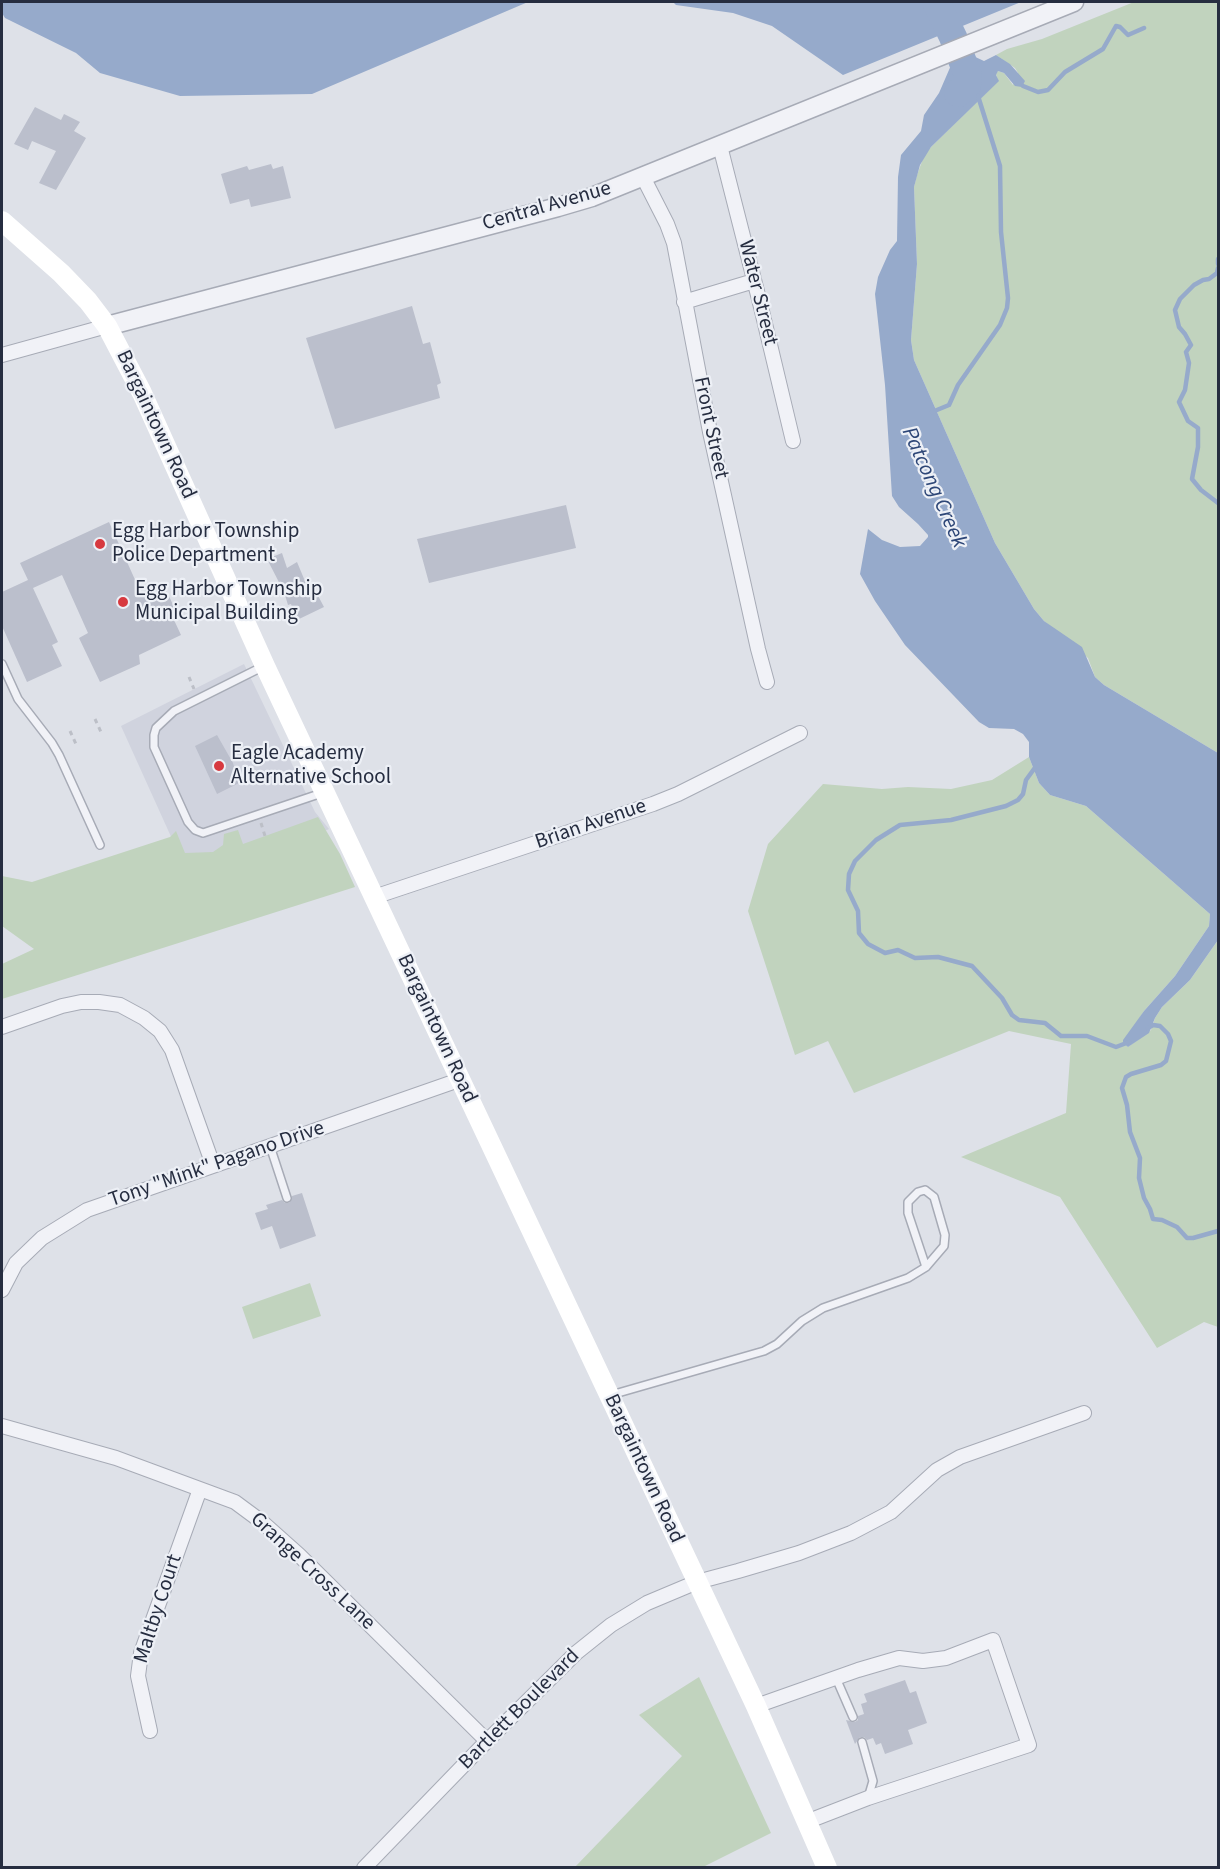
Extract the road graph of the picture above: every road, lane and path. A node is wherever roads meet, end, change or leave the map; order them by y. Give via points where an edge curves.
1 (1074, 2) edge
2 (720, 146) junction
3 (643, 177) junction
4 (2, 221) edge
5 (754, 281) junction
6 (684, 302) junction
7 (106, 326) junction
8 (2, 355) edge
9 (793, 441) dead end
10 (2, 664) edge
11 (265, 666) junction
12 (189, 677) dead end
13 (767, 682) dead end
14 (194, 689) dead end
15 (95, 719) dead end
16 (70, 731) dead end
17 (101, 732) dead end
18 (800, 733) dead end
19 (76, 744) dead end
20 (324, 792) junction
21 (261, 822) dead end
22 (265, 836) dead end
23 (100, 844) dead end
24 (374, 897) junction
25 (2, 1027) edge
26 (459, 1080) junction
27 (270, 1146) junction
28 (213, 1165) junction
29 (287, 1198) dead end
30 (926, 1267) junction
31 (2, 1290) edge
32 (609, 1396) junction
33 (1084, 1413) dead end
34 (2, 1426) edge
35 (200, 1489) junction
36 (697, 1582) junction
37 (836, 1678) junction
38 (756, 1706) junction
39 (853, 1717) dead end
40 (150, 1731) dead end
41 (487, 1741) junction
42 (862, 1742) dead end
43 (868, 1798) junction
44 (806, 1821) junction
45 (364, 1868) edge
46 (827, 1868) edge

1 - 2 street, Central Avenue
2 - 3 street, Central Avenue
2 - 5 street, Water Street
3 - 6 street, Front Street via 672,236
3 - 7 street, Central Avenue via 558,207
4 - 7 main road, Bargaintown Road via 66,278
5 - 6 street
5 - 9 street, Water Street
6 - 13 street, Front Street
7 - 8 street, Central Avenue
7 - 11 main road, Bargaintown Road via 142,393
10 - 23 lane via 18,699 52,743
11 - 20 main road, Bargaintown Road
11 - 20 lane via 174,711 156,728 154,747 188,822 195,830 206,833
12 - 14 path
15 - 17 path
16 - 19 path
18 - 24 street, Brian Avenue via 653,804
20 - 24 main road, Bargaintown Road
21 - 22 path
24 - 26 main road, Bargaintown Road
25 - 28 street via 81,1002 113,1004 144,1018 160,1031 172,1050
26 - 27 street, Tony "Mink" Pagano Drive
26 - 32 main road, Bargaintown Road
27 - 28 street, Tony "Mink" Pagano Drive
27 - 29 lane
28 - 31 street, Tony "Mink" Pagano Drive via 87,1210 42,1238 16,1263
30 - 30 lane via 944,1246 945,1235 934,1197 925,1190 908,1202 908,1213
30 - 32 lane via 908,1278 823,1308 764,1351
32 - 36 main road, Bargaintown Road
33 - 36 street, Bartlett Boulevard via 960,1457 937,1470 891,1512 851,1533 799,1553
34 - 35 street, Grange Cross Lane via 116,1458
35 - 40 street, Maltby Court via 141,1653 138,1676
35 - 41 street, Grange Cross Lane via 235,1502 262,1522
36 - 38 main road, Bargaintown Road
36 - 41 street, Bartlett Boulevard via 647,1603 611,1625 576,1653
37 - 38 street
37 - 39 lane
37 - 43 street via 899,1658 946,1658 993,1640 1029,1745
38 - 44 main road, Bargaintown Road
41 - 45 street, Bartlett Boulevard
42 - 43 lane via 873,1781
43 - 44 street
44 - 46 main road, Bargaintown Road

